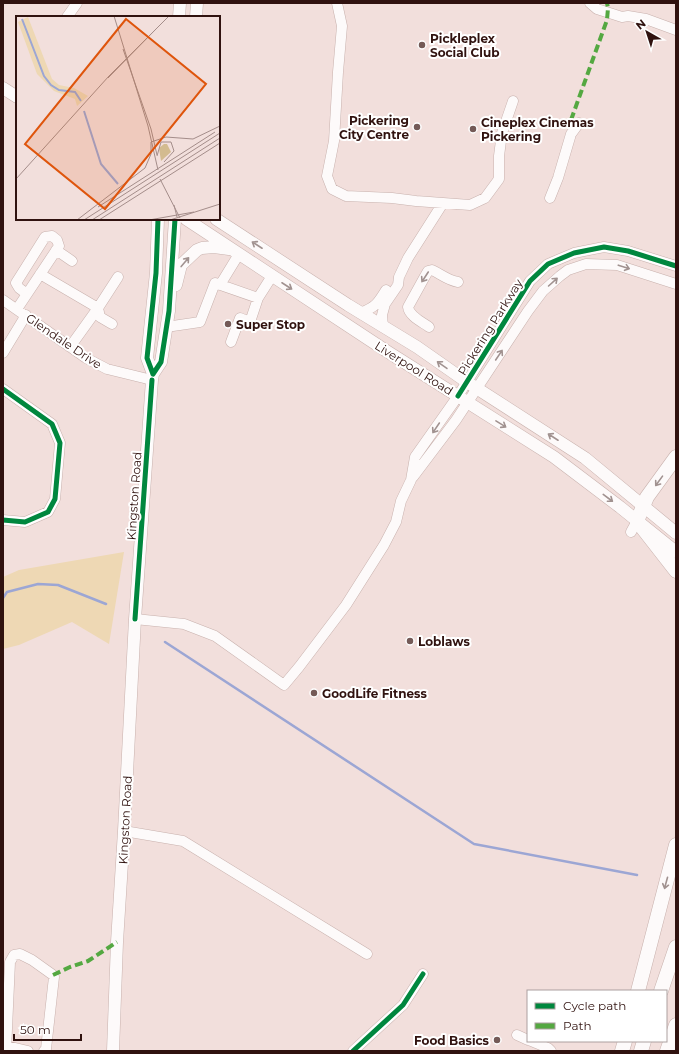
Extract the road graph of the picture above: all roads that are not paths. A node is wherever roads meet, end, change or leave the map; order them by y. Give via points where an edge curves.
1 (77, 3) edge
2 (180, 3) edge
3 (197, 3) edge
4 (336, 3) edge
5 (590, 3) edge
6 (68, 16) edge
7 (179, 16) edge
8 (196, 16) edge
9 (676, 30) edge
10 (513, 101) dead end
11 (579, 123) dead end
12 (550, 198) dead end
13 (443, 203) junction
14 (158, 220) edge
15 (174, 220) edge
16 (187, 220) edge
17 (218, 220) edge
18 (56, 250) junction
19 (235, 252) junction
20 (72, 261) dead end
21 (676, 266) edge
22 (40, 274) junction
23 (272, 276) junction
24 (118, 277) dead end
25 (399, 277) junction
26 (458, 282) dead end
27 (676, 284) edge
28 (220, 285) junction
29 (27, 294) junction
30 (258, 298) junction
31 (3, 300) edge
32 (98, 308) junction
33 (17, 309) junction
34 (168, 311) junction
35 (360, 312) junction
36 (26, 316) junction
37 (112, 324) dead end
38 (166, 327) junction
39 (382, 327) junction
40 (429, 327) dead end
41 (231, 342) dead end
42 (70, 347) junction
43 (3, 353) edge
44 (152, 377) junction
45 (472, 385) junction
46 (3, 389) edge
47 (463, 399) junction
48 (676, 457) edge
49 (643, 505) junction
50 (3, 520) edge
51 (634, 526) junction
52 (676, 533) edge
53 (676, 552) edge
54 (676, 571) edge
55 (135, 619) junction
56 (124, 830) junction
57 (676, 845) edge
58 (676, 947) edge
59 (367, 954) dead end
60 (423, 974) dead end
61 (638, 990) edge
62 (661, 990) edge
63 (676, 1025) edge
64 (517, 1035) dead end
65 (527, 1040) edge
66 (533, 1042) edge
67 (7, 1048) edge
68 (28, 1051) edge
69 (44, 1051) edge
70 (113, 1051) edge
71 (353, 1051) edge
72 (551, 1051) edge
73 (667, 1051) edge

1 - 6 street
2 - 7 main road
3 - 8 main road
4 - 13 street via 342,26 334,141 327,176 332,189 346,196
5 - 9 street via 597,9 622,17 646,19
10 - 13 street via 502,134 499,180 485,198 470,205
11 - 12 street via 571,134
13 - 25 street
14 - 44 main road, Kingston Road via 156,273 147,358
15 - 34 main road, Kingston Road
16 - 19 main road, Liverpool Road
35 -> 17 main road, Liverpool Road
18 - 20 street
18 - 22 street
18 - 29 street via 59,246 57,240 52,236 45,237 16,283
19 - 23 main road, Liverpool Road
19 - 28 street
34 -> 19 main road via 181,265 197,250 214,247
21 - 45 street, Pickering Parkway via 628,251 604,247 574,253 548,264 530,281
22 - 29 street
22 - 32 street
23 - 30 street
23 -> 47 main road, Liverpool Road
24 - 32 street
25 - 35 street via 392,281 371,309
25 - 39 street via 398,285 385,304
26 -> 40 street via 432,270 428,271 408,311
45 -> 27 street, Pickering Parkway via 543,291 568,270 586,264 617,265
28 - 30 street
28 - 38 street via 215,283 200,322
29 - 33 street
30 - 41 street via 250,322 240,318
31 - 33 street, Glendale Drive
32 - 37 street via 100,317
32 - 42 street
33 - 36 street, Glendale Drive
34 - 38 main road, Kingston Road
35 - 39 main road, Liverpool Road
36 - 42 street, Glendale Drive
36 - 43 street
38 - 44 main road, Kingston Road via 161,362
45 -> 39 main road, Liverpool Road via 417,347
42 - 44 street, Glendale Drive via 107,369
44 - 55 main road, Kingston Road
45 - 47 street, Pickering Parkway
49 -> 45 main road, Liverpool Road via 585,458
46 - 50 street via 52,424 60,442 55,499 48,512 25,522
47 -> 51 main road, Liverpool Road via 554,456
47 - 55 street, Pickering Parkway via 456,420 411,480 401,501 396,522 371,566 339,615 284,684 215,636 184,624
48 -> 49 highway
49 - 51 highway
49 - 52 main road, Liverpool Road
51 - 53 main road, Liverpool Road
51 - 54 highway
55 - 56 main road, Kingston Road
56 - 59 street via 183,840
56 - 70 main road, Kingston Road
57 -> 61 highway
58 - 62 highway
60 - 71 street via 403,1005
63 - 73 highway
64 - 65 street
66 - 72 street
67 - 68 street
67 - 69 street via 10,962 14,955 20,954 54,977

